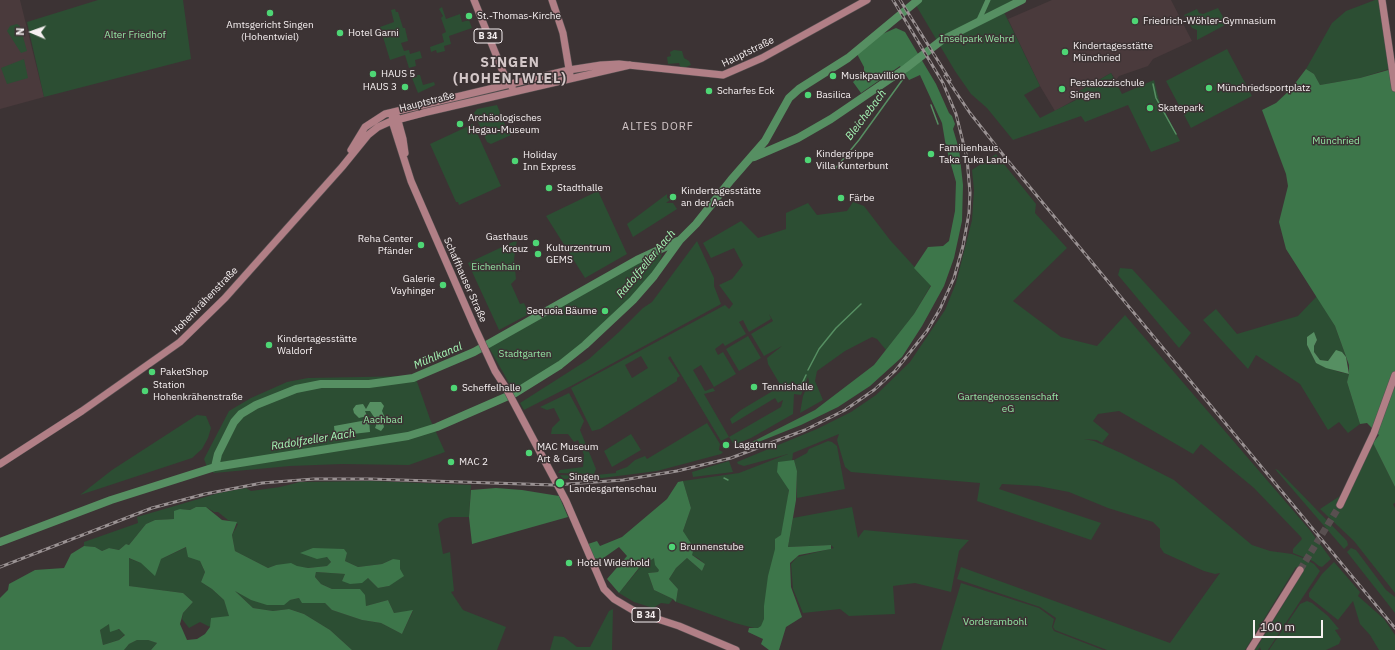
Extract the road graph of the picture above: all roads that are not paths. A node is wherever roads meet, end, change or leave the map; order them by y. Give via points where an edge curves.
1 (474, 0) edge
2 (552, 0) edge
3 (1382, 0) edge
4 (866, 1) edge
5 (630, 65) junction
6 (569, 70) junction
7 (503, 72) junction
8 (571, 79) junction
9 (510, 84) junction
10 (496, 86) junction
11 (1395, 88) edge
12 (515, 92) junction
13 (394, 112) junction
14 (369, 119) junction
15 (395, 120) junction
16 (368, 135) junction
17 (342, 167) junction
18 (1395, 375) edge
19 (0, 464) edge
20 (1340, 505) tunnel mouth
21 (1300, 570) tunnel mouth
22 (736, 650) edge
23 (1250, 650) edge

1 - 7 main road, B 34
2 - 6 main road via 563,33
3 - 11 main road
4 - 5 main road, Hauptstraße via 751,63 723,75
5 - 6 main road, Hauptstraße via 611,64
5 - 8 main road, Hauptstraße
6 - 8 main road
6 - 9 main road, Hauptstraße
7 - 9 main road, B 34
7 - 10 main road
8 - 12 main road, Hauptstraße
9 - 10 main road, Hauptstraße
9 - 12 main road, B 34
10 - 13 main road, Hauptstraße
12 - 15 main road, Hauptstraße
13 - 14 main road, Hohenkrähenstraße
13 - 15 main road, Schaffhauser Straße / B 34
14 - 16 main road
14 - 17 main road, Hohenkrähenstraße
15 - 16 main road, Hohenkrähenstraße via 378,127
15 - 22 main road, Schaffhauser Straße / B 34 via 420,203 481,341 566,501 604,589 614,599 636,612 679,626
16 - 17 main road, Hohenkrähenstraße
17 - 19 main road, Hohenkrähenstraße via 225,298 180,342 82,411
18 - 20 main road via 1374,433
21 - 23 main road

